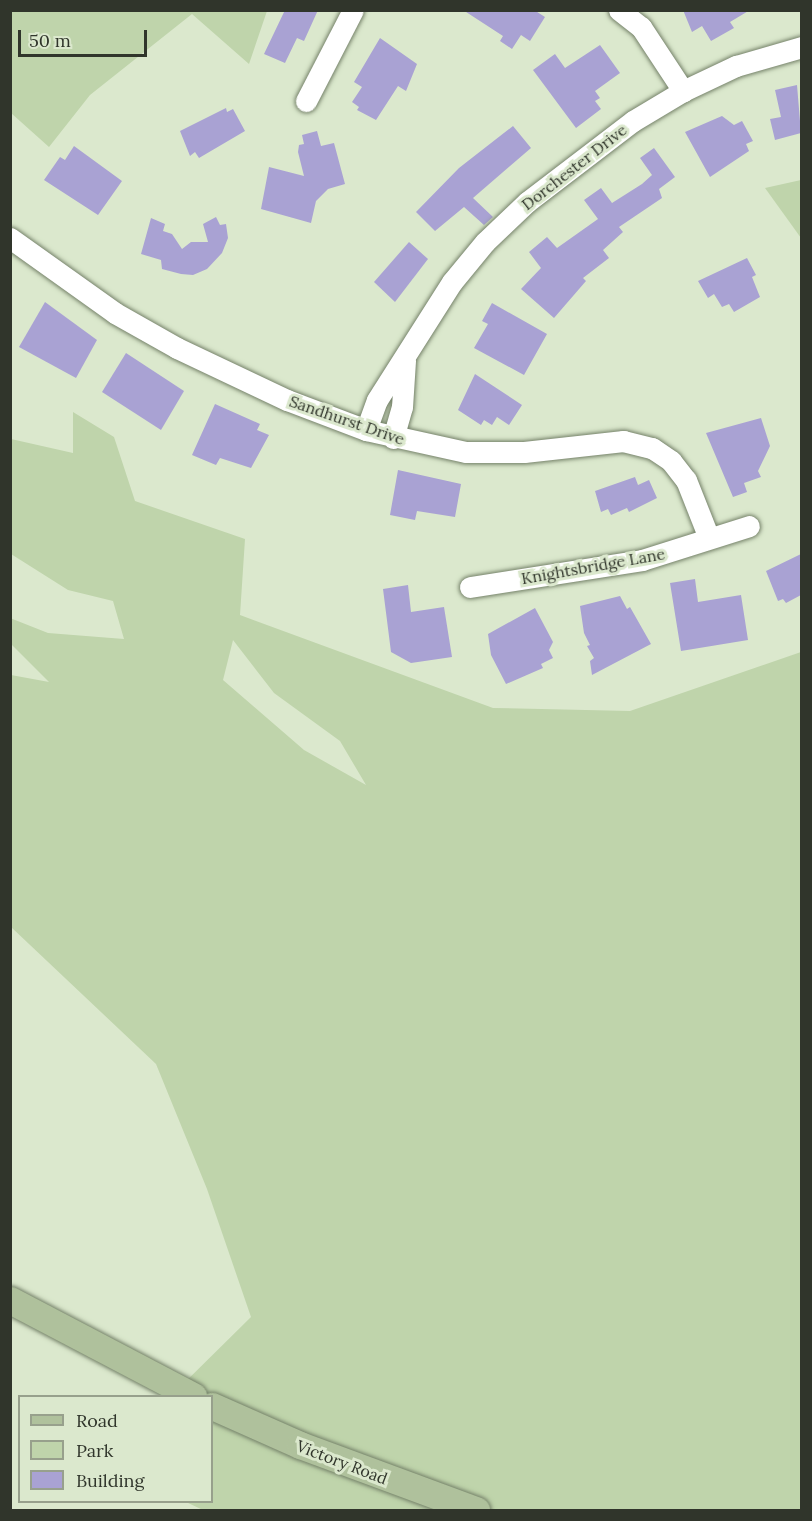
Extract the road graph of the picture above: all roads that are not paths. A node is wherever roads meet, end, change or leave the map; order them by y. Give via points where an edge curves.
1 (353, 10) edge
2 (619, 10) edge
3 (801, 46) edge
4 (683, 91) junction
5 (306, 101) dead end
6 (10, 238) edge
7 (405, 360) junction
8 (366, 430) junction
9 (393, 438) junction
10 (749, 526) dead end
11 (709, 538) junction
12 (470, 587) dead end
13 (10, 1300) edge
14 (190, 1395) edge
15 (213, 1406) edge
16 (476, 1510) edge

1 - 5 street
2 - 4 street via 641,27
3 - 4 street, Dorchester Drive via 736,66
4 - 7 street, Dorchester Drive via 609,138 505,221 452,282
6 - 8 street, Sandhurst Drive via 115,313 184,353
7 - 8 street, Dorchester Drive via 376,400
7 - 9 street, Dorchester Drive via 402,407
8 - 9 street, Sandhurst Drive
9 - 11 street, Sandhurst Drive via 466,452 524,452 606,442 638,444 662,454 679,470 692,490
10 - 11 street, Knightsbridge Lane
11 - 12 street, Knightsbridge Lane via 642,560
13 - 14 main road
15 - 16 main road, Victory Road via 300,1445

